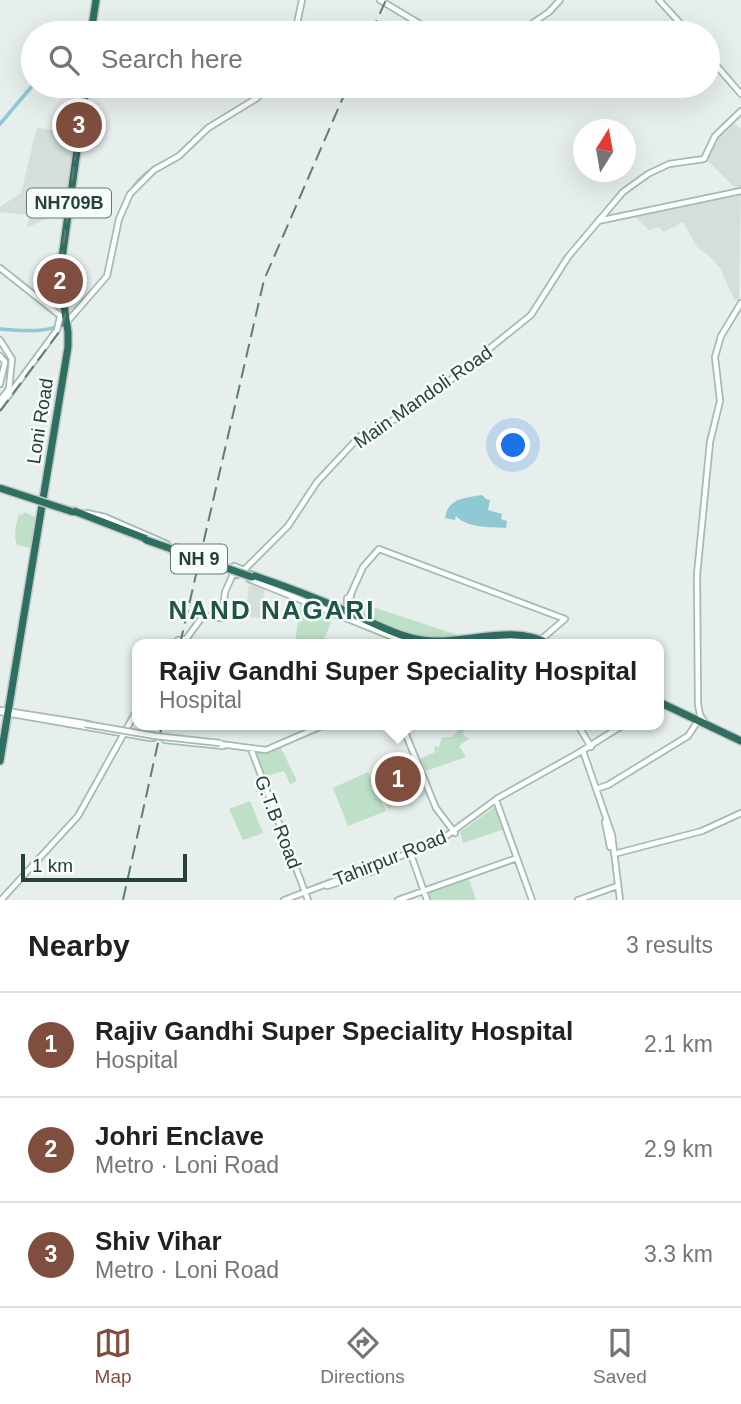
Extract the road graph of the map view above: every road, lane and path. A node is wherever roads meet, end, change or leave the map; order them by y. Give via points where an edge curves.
1 (97, 0) edge
2 (302, 0) edge
3 (380, 0) edge
4 (560, 0) edge
5 (658, 0) edge
6 (94, 21) edge
7 (298, 21) edge
8 (415, 21) edge
9 (536, 21) edge
10 (677, 21) edge
11 (720, 69) edge
12 (741, 93) edge
13 (83, 98) edge
14 (258, 98) edge
15 (741, 111) edge
16 (741, 191) edge
17 (597, 221) junction
18 (0, 268) edge
19 (741, 302) edge
20 (62, 323) junction
21 (0, 340) edge
22 (0, 356) edge
23 (0, 384) edge
24 (0, 400) edge
25 (0, 407) edge
26 (1, 487) edge
27 (41, 500) junction
28 (90, 516) junction
29 (145, 538) junction
30 (234, 566) dead end
31 (253, 576) junction
32 (347, 610) junction
33 (510, 634) junction
34 (184, 639) edge
35 (408, 639) edge
36 (409, 639) edge
37 (467, 639) edge
38 (490, 639) edge
39 (528, 639) joint
40 (540, 639) edge
41 (547, 639) edge
42 (697, 667) junction
43 (664, 706) edge
44 (4, 712) edge
45 (699, 719) junction
46 (132, 721) edge
47 (73, 723) junction
48 (310, 730) edge
49 (405, 730) edge
50 (581, 730) edge
51 (617, 730) edge
52 (127, 732) junction
53 (144, 735) dead end
54 (171, 739) dead end
55 (741, 740) edge
56 (195, 741) junction
57 (281, 743) junction
58 (237, 746) junction
59 (590, 747) junction
60 (252, 749) junction
61 (0, 752) edge
62 (582, 752) junction
63 (0, 761) edge
64 (596, 789) junction
65 (496, 801) junction
66 (741, 813) edge
67 (606, 822) junction
68 (456, 830) junction
69 (411, 854) junction
70 (614, 854) junction
71 (517, 858) junction
72 (378, 866) junction
73 (348, 876) junction
74 (335, 884) junction
75 (617, 886) junction
76 (424, 891) junction
77 (307, 895) edge
78 (1, 900) edge
79 (284, 900) edge
80 (291, 900) edge
81 (398, 900) edge
82 (427, 900) edge
83 (532, 900) edge
84 (578, 900) edge
85 (619, 900) edge

1 - 6 highway
2 - 7 street
3 - 8 street
4 - 9 street
5 - 10 street
11 - 12 street
13 - 20 highway, Loni Road / NH709B via 62,258
14 - 20 street via 208,128 130,194 119,219 107,276
15 - 17 street, Main Mandoli Road via 715,136 705,158 671,163 648,174 621,193
16 - 17 street
17 - 31 street, Main Mandoli Road via 531,315 432,395 360,436 317,482
18 - 20 street
19 - 42 street via 718,342 713,364 719,400 709,442 695,573
20 - 25 street
20 - 27 highway, Loni Road / NH709B via 66,347
20 - 27 highway, Loni Road / NH709B via 68,347
21 - 24 street via 12,362 9,389
22 - 23 street via 5,362
26 - 27 street
26 - 28 highway, NH 9, bridge
27 - 28 street
27 - 44 highway, Loni Road / NH709B
28 - 29 highway, NH 9
28 - 29 highway, NH 9
29 - 29 street via 189,551 187,558
29 - 31 highway, NH 9, bridge
30 - 31 street
31 - 32 highway, NH 9
31 - 34 street via 233,574 222,618 202,617
31 - 35 highway, NH 9
32 - 36 highway, NH 9
32 - 41 street via 361,573 379,550 565,619
33 - 37 highway, NH 9
33 - 39 highway, NH 9
33 - 40 street
38 - 39 highway, NH 9
42 - 45 street
42 - 45 street
43 - 45 highway
44 - 47 street
44 - 61 highway, Loni Road / NH709B
44 - 63 highway, Loni Road / NH709B
45 - 55 highway
45 - 64 street via 688,736
46 - 52 street
47 - 52 street
47 - 58 street, bridge
48 - 57 street
49 - 68 street via 436,808
50 - 59 street
51 - 59 street, Tahirpur Road
52 - 53 street
52 - 78 street via 76,818
54 - 56 street
56 - 56 street via 165,740 165,737
56 - 58 street
57 - 58 street via 266,748
57 - 60 street via 269,750
58 - 60 street
59 - 62 street, Tahirpur Road
60 - 77 street, G.T.B Road
62 - 64 street
62 - 65 street, Tahirpur Road
62 - 67 street
64 - 67 street
65 - 68 street, Tahirpur Road
65 - 71 street
66 - 70 street via 702,831
67 - 70 street
67 - 75 street
68 - 69 street, Tahirpur Road
69 - 72 street, Tahirpur Road
69 - 76 street
70 - 85 street
71 - 76 street
71 - 83 street
72 - 73 street, Tahirpur Road
72 - 74 street
73 - 74 street, Tahirpur Road
73 - 77 street, Tahirpur Road
74 - 77 street, Tahirpur Road
75 - 84 street
75 - 85 street
76 - 81 street
76 - 82 street
77 - 79 street, Tahirpur Road
77 - 80 street, Tahirpur Road

